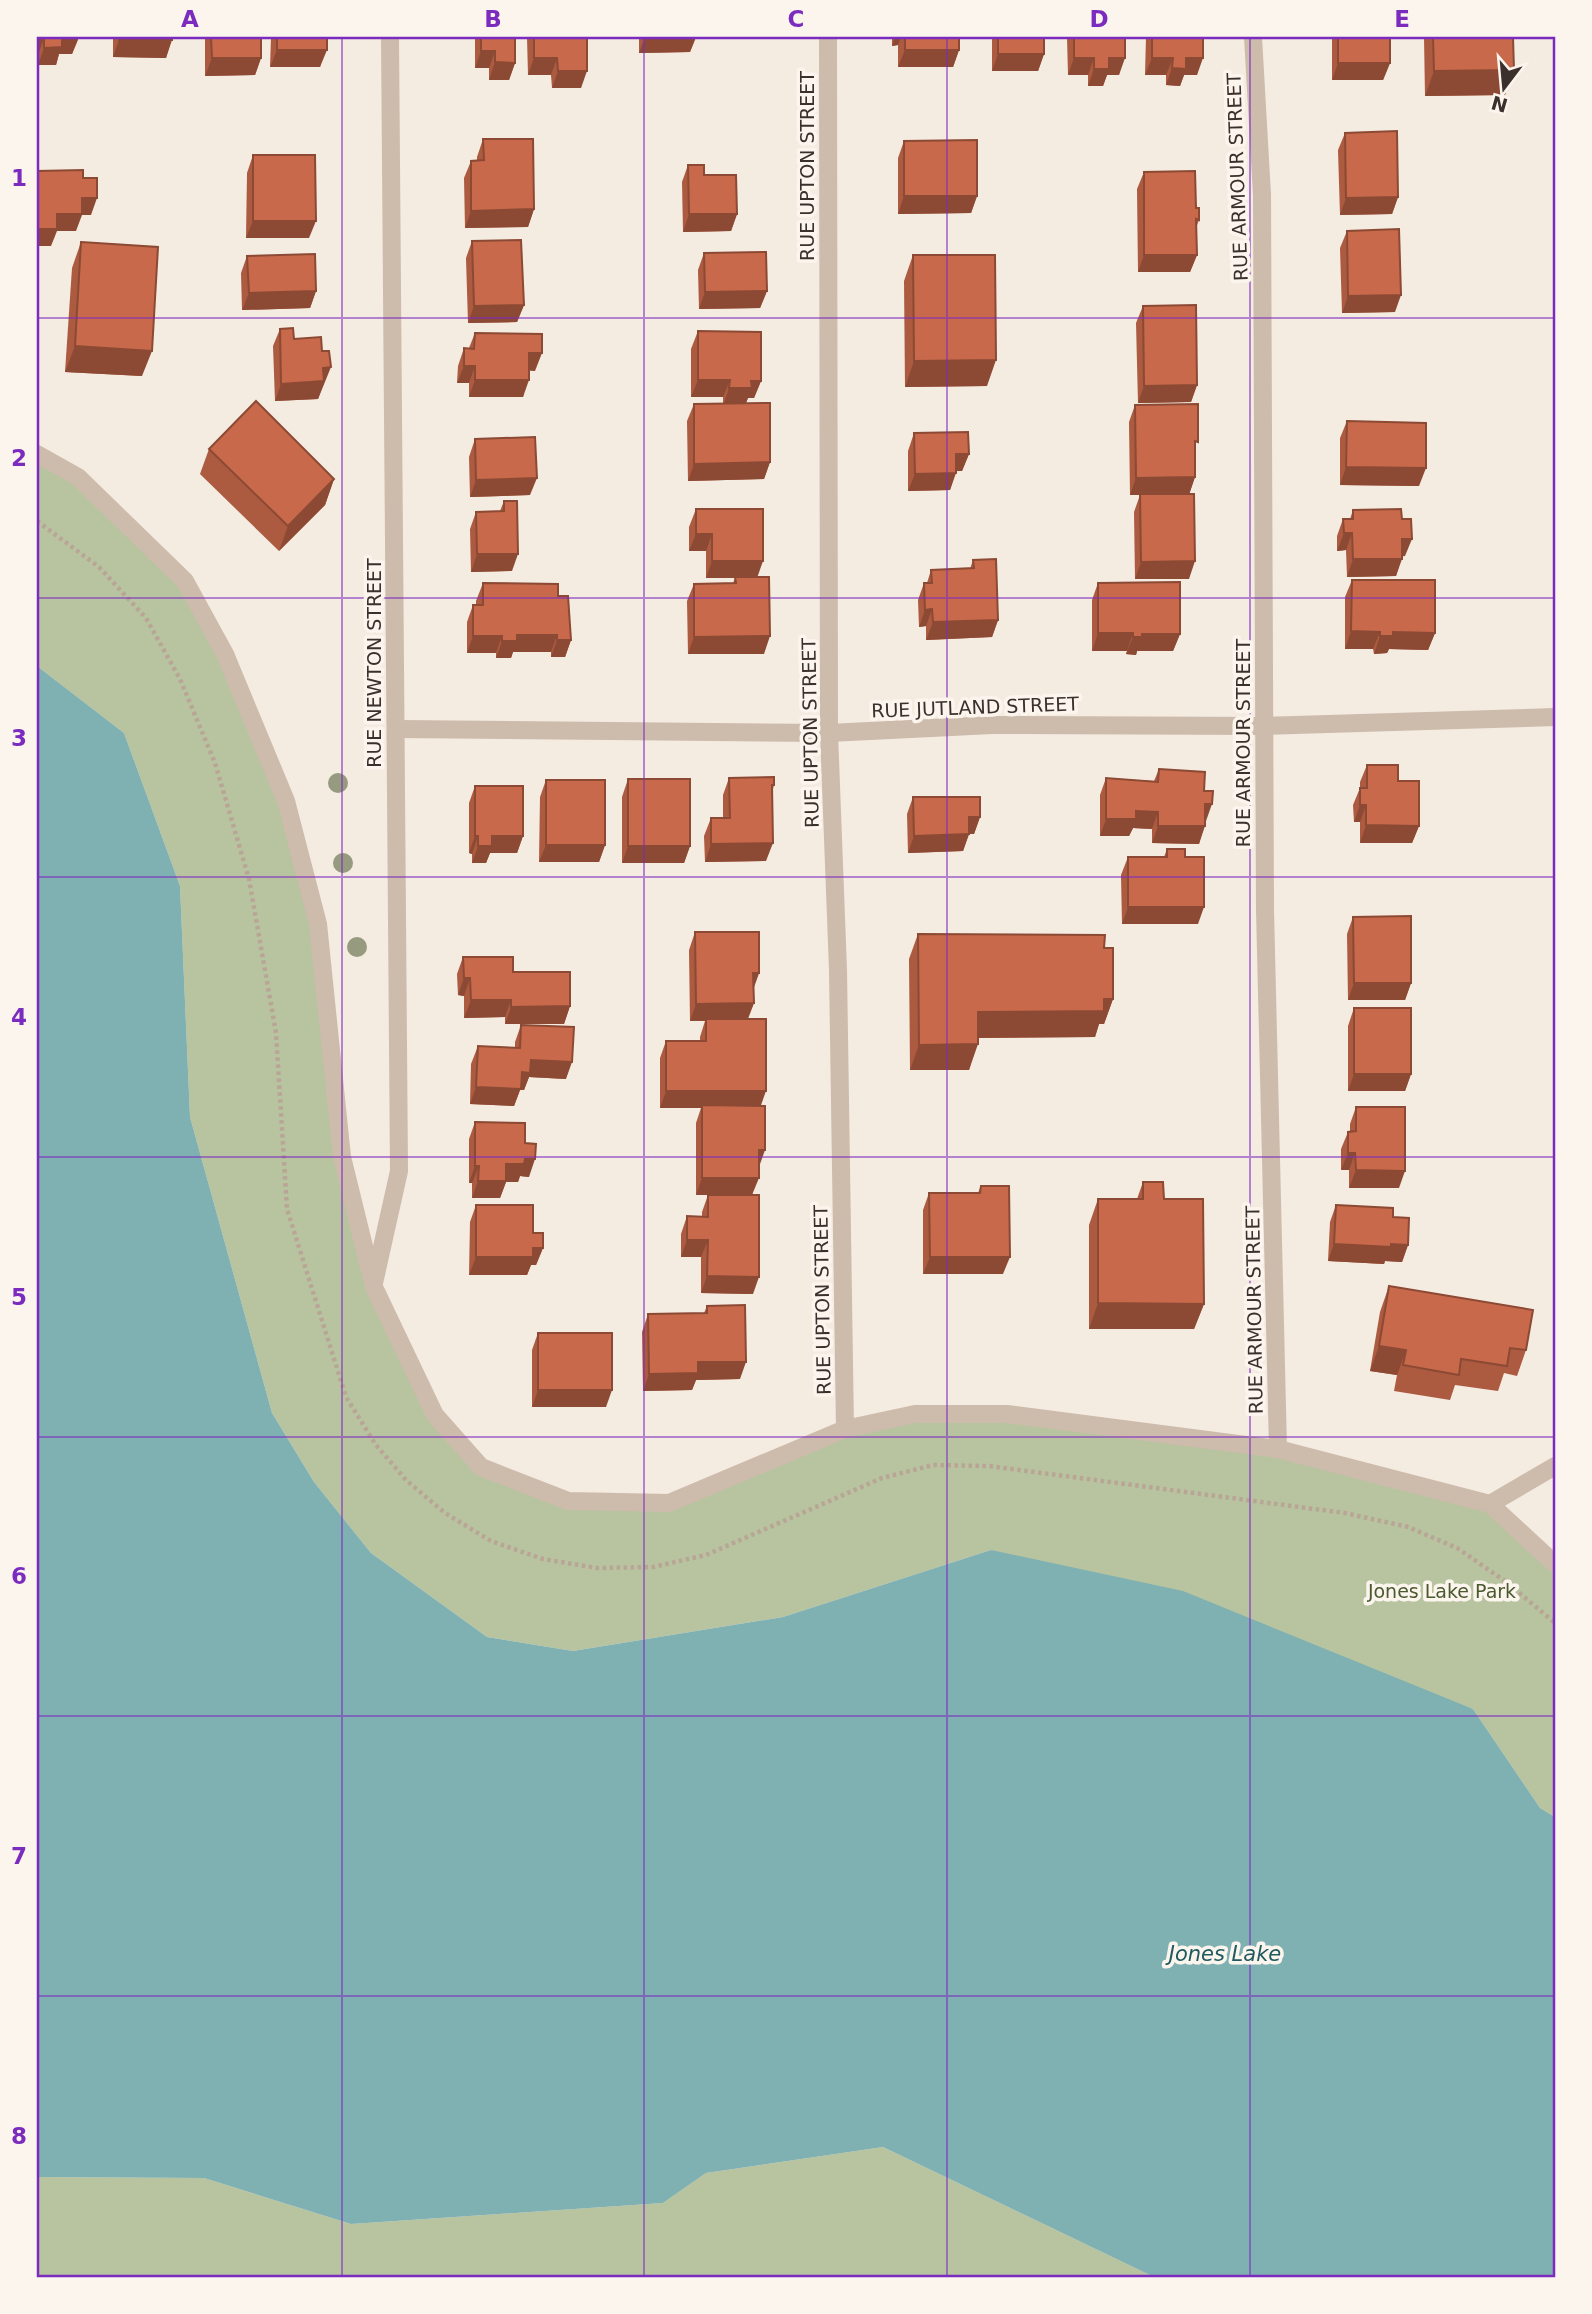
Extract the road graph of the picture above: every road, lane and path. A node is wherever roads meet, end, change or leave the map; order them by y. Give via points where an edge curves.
1 (390, 37) edge
2 (828, 37) edge
3 (1253, 37) edge
4 (37, 454) edge
5 (37, 521) edge
6 (1555, 717) edge
7 (1264, 726) junction
8 (396, 729) junction
9 (829, 733) junction
10 (374, 1287) junction
11 (845, 1429) junction
12 (1278, 1449) junction
13 (1555, 1466) edge
14 (1490, 1504) junction
15 (1555, 1564) edge
16 (1555, 1623) edge

1 - 8 street, RUE NEWTON STREET
2 - 9 street, RUE UPTON STREET
3 - 7 street, RUE ARMOUR STREET via 1262,195
4 - 10 street via 78,477 185,581 225,654 286,801 318,925 342,1157
5 - 16 path via 99,568 146,618 180,679 210,751 249,880 276,1033 287,1209 346,1397 376,1445 406,1480 445,1513 492,1541 543,1559 597,1568 653,1567 706,1555 881,1478 933,1465 989,1466 1345,1513 1408,1527 1457,1548
6 - 7 street, RUE JUTLAND STREET
7 - 9 street, RUE JUTLAND STREET via 992,725
7 - 12 street, RUE ARMOUR STREET
8 - 9 street, RUE JUTLAND STREET
8 - 10 street, RUE NEWTON STREET via 399,1171
9 - 11 street, RUE UPTON STREET via 838,971
10 - 11 street via 435,1415 481,1466 568,1501 669,1503
11 - 12 street via 915,1414 1007,1414
12 - 14 street
13 - 14 street
14 - 15 street

